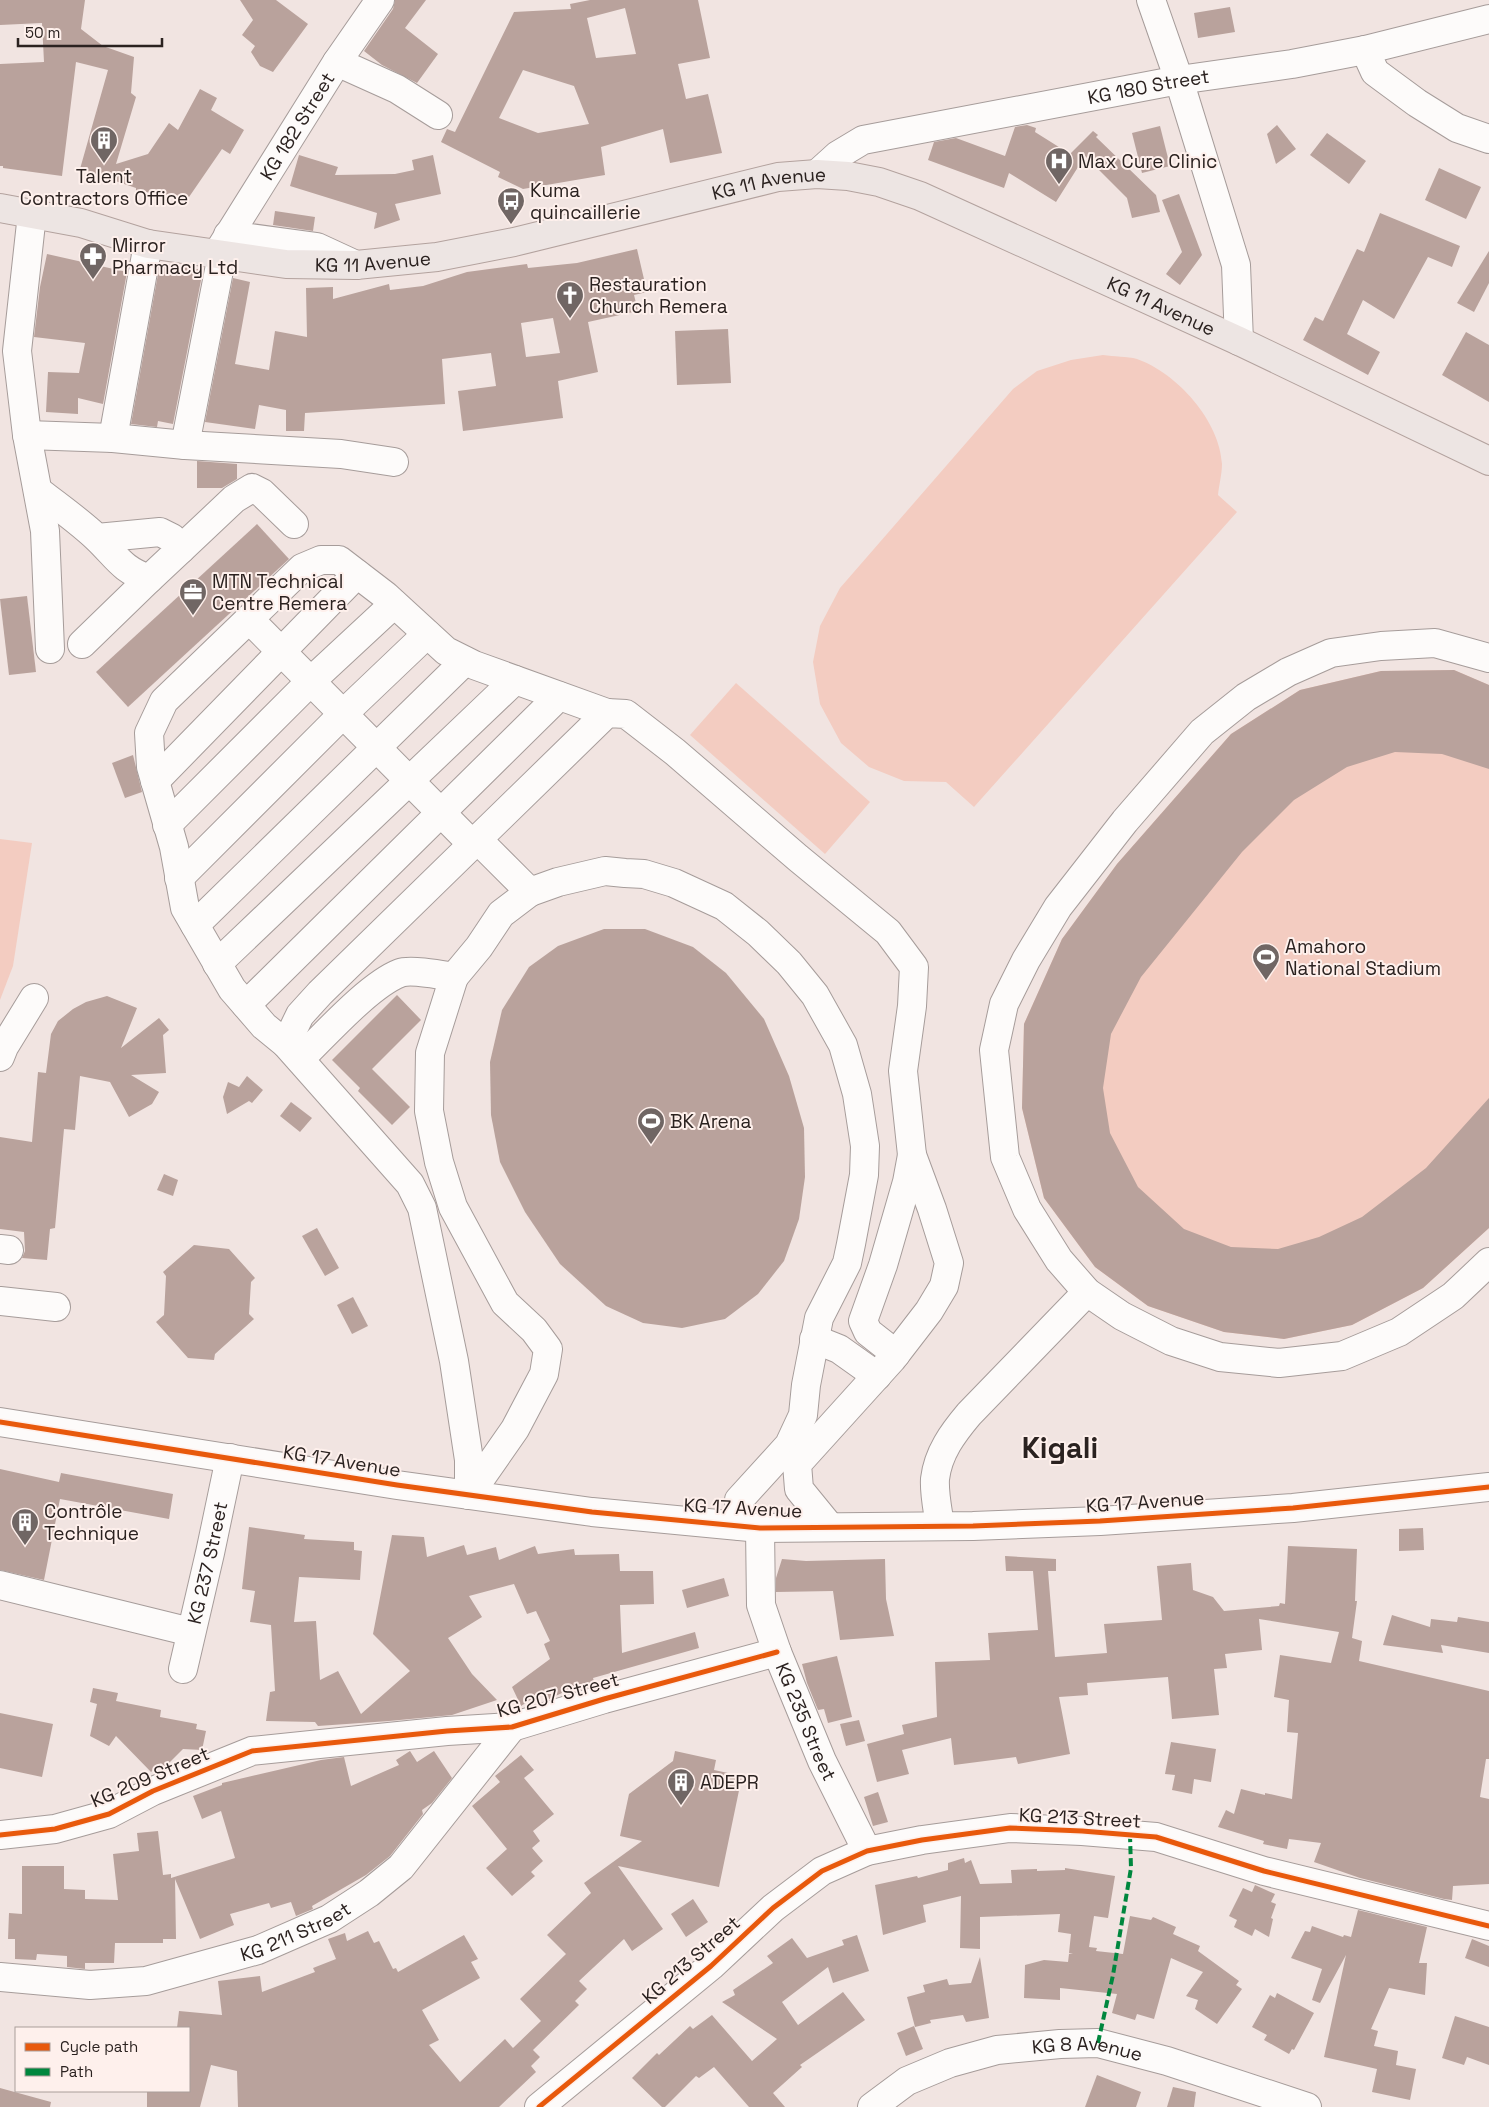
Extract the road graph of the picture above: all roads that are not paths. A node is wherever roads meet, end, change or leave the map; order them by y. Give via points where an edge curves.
1 (380, 0) edge
2 (1151, 0) edge
3 (1489, 19) edge
4 (1364, 50) junction
5 (337, 62) junction
6 (1178, 80) junction
7 (438, 114) dead end
8 (1489, 139) edge
9 (817, 174) junction
10 (0, 208) edge
11 (32, 214) junction
12 (148, 244) junction
13 (222, 248) junction
14 (1239, 341) junction
15 (27, 435) junction
16 (113, 438) junction
17 (185, 445) junction
18 (1489, 461) edge
19 (394, 462) dead end
20 (38, 491) junction
21 (294, 524) dead end
22 (97, 538) junction
23 (181, 549) junction
24 (357, 574) junction
25 (149, 579) junction
26 (394, 604) junction
27 (249, 619) junction
28 (427, 634) junction
29 (82, 644) dead end
30 (50, 649) dead end
31 (282, 651) junction
32 (1489, 658) edge
33 (465, 661) junction
34 (515, 680) junction
35 (311, 681) junction
36 (559, 696) junction
37 (606, 713) junction
38 (343, 714) junction
39 (376, 747) junction
40 (155, 781) junction
41 (410, 781) junction
42 (441, 813) junction
43 (167, 825) junction
44 (475, 842) junction
45 (180, 878) junction
46 (530, 892) junction
47 (195, 926) junction
48 (217, 964) junction
49 (454, 977) junction
50 (34, 998) dead end
51 (246, 1005) junction
52 (293, 1052) junction
53 (0, 1057) edge
54 (912, 1155) junction
55 (1489, 1262) edge
56 (1087, 1292) junction
57 (0, 1301) edge
58 (56, 1307) dead end
59 (814, 1339) junction
60 (896, 1354) junction
61 (877, 1376) junction
62 (0, 1422) edge
63 (230, 1458) junction
64 (1489, 1487) edge
65 (469, 1495) junction
66 (940, 1526) junction
67 (750, 1527) junction
68 (830, 1527) junction
69 (0, 1585) edge
70 (191, 1632) junction
71 (777, 1652) junction
72 (183, 1669) dead end
73 (512, 1727) junction
74 (252, 1751) joint
75 (0, 1835) edge
76 (867, 1851) junction
77 (1489, 1926) edge
78 (0, 1977) edge
79 (539, 2107) edge
80 (872, 2107) edge
81 (1308, 2107) edge

1 - 5 street, KG 182 Street
2 - 6 street
3 - 4 street, KG 180 Street
4 - 6 street, KG 180 Street
4 - 8 street via 1375,72 1417,103 1457,128
5 - 7 street via 397,89
5 - 13 street, KG 182 Street
6 - 9 street, KG 180 Street via 863,140 838,155
6 - 14 street via 1236,264
9 - 13 main road, KG 11 Avenue via 778,177 447,256 356,265 286,264
9 - 14 main road, KG 11 Avenue via 879,182 920,196
10 - 11 main road, KG 11 Avenue
11 - 12 main road, KG 11 Avenue via 81,223
11 - 15 street via 17,351
12 - 13 main road, KG 11 Avenue
12 - 16 street
13 - 17 street
14 - 18 main road, KG 11 Avenue
15 - 16 street
15 - 20 street
16 - 17 street
17 - 19 street via 341,454
20 - 22 street
20 - 30 street via 45,531
21 - 23 street via 262,493 252,488 234,499
22 - 23 street via 160,532 172,538
22 - 25 street via 120,563 134,574
23 - 25 street
24 - 26 street
24 - 27 street via 339,560 321,560 302,568
24 - 31 street
25 - 29 street
26 - 28 street
26 - 35 street
27 - 31 street
27 - 40 street via 164,701 149,733 150,767
28 - 33 street via 446,651
28 - 38 street
31 - 35 street
31 - 40 street
32 - 56 street via 1435,643 1381,646 1331,653 1288,672 1246,697 1202,732 1125,821 1058,907 1004,1004 994,1050 1006,1157 1026,1209 1059,1260
33 - 34 street
33 - 39 street
34 - 36 street
34 - 41 street
35 - 38 street
35 - 43 street
36 - 37 street
36 - 42 street
37 - 44 street
37 - 54 street via 626,714 675,752 888,932 914,967 903,1071
38 - 39 street
38 - 45 street
39 - 41 street
39 - 47 street
40 - 43 street
41 - 42 street
41 - 48 street
42 - 44 street
42 - 51 street
43 - 45 street
44 - 46 street
44 - 52 street via 300,1015
45 - 47 street via 185,908
46 - 49 street, KG 235 Street via 502,914
46 - 59 street, KG 235 Street via 605,871 644,874 674,883 724,906 758,933 789,963 815,995 843,1045 857,1094 865,1146 864,1175 847,1263 819,1318
47 - 48 street
48 - 51 street
49 - 52 street via 401,972
49 - 65 street via 430,1053 429,1111 438,1162 453,1207 505,1303 534,1330 548,1349 544,1374 519,1421
50 - 53 street
51 - 52 street
52 - 65 street via 410,1184 422,1208 454,1361 469,1460
54 - 60 street via 883,1265 863,1321 868,1332
54 - 60 street via 949,1263 944,1286
55 - 56 street via 1453,1296 1399,1332 1342,1356 1279,1363 1220,1357 1171,1340 1122,1316
56 - 66 street via 952,1435 935,1480
57 - 58 street
59 - 61 street via 839,1349
59 - 67 street, KG 235 Street via 803,1415 789,1445 739,1500
60 - 61 street
61 - 68 street via 797,1464 799,1489
62 - 63 street, KG 17 Avenue
63 - 65 street, KG 17 Avenue
63 - 70 street, KG 237 Street
64 - 66 street, KG 17 Avenue via 1293,1508 1100,1521
65 - 67 street, KG 17 Avenue via 592,1512
66 - 68 street, KG 17 Avenue
67 - 68 street, KG 17 Avenue
67 - 71 street, KG 235 Street via 761,1605
69 - 70 street
70 - 72 street, KG 237 Street
71 - 73 street, KG 207 Street
71 - 76 street, KG 235 Street via 822,1761
73 - 74 street, KG 207 Street
73 - 78 street, KG 211 Street via 401,1867 329,1919 258,1950 146,1981 90,1985
74 - 75 street, KG 209 Street via 153,1791 109,1814 55,1829
76 - 77 street, KG 213 Street via 1010,1828 1156,1837 1264,1871
76 - 79 street, KG 213 Street via 822,1871 773,1908 711,1966
80 - 81 street, KG 8 Avenue via 907,2082 950,2064 997,2050 1098,2043 1167,2061

